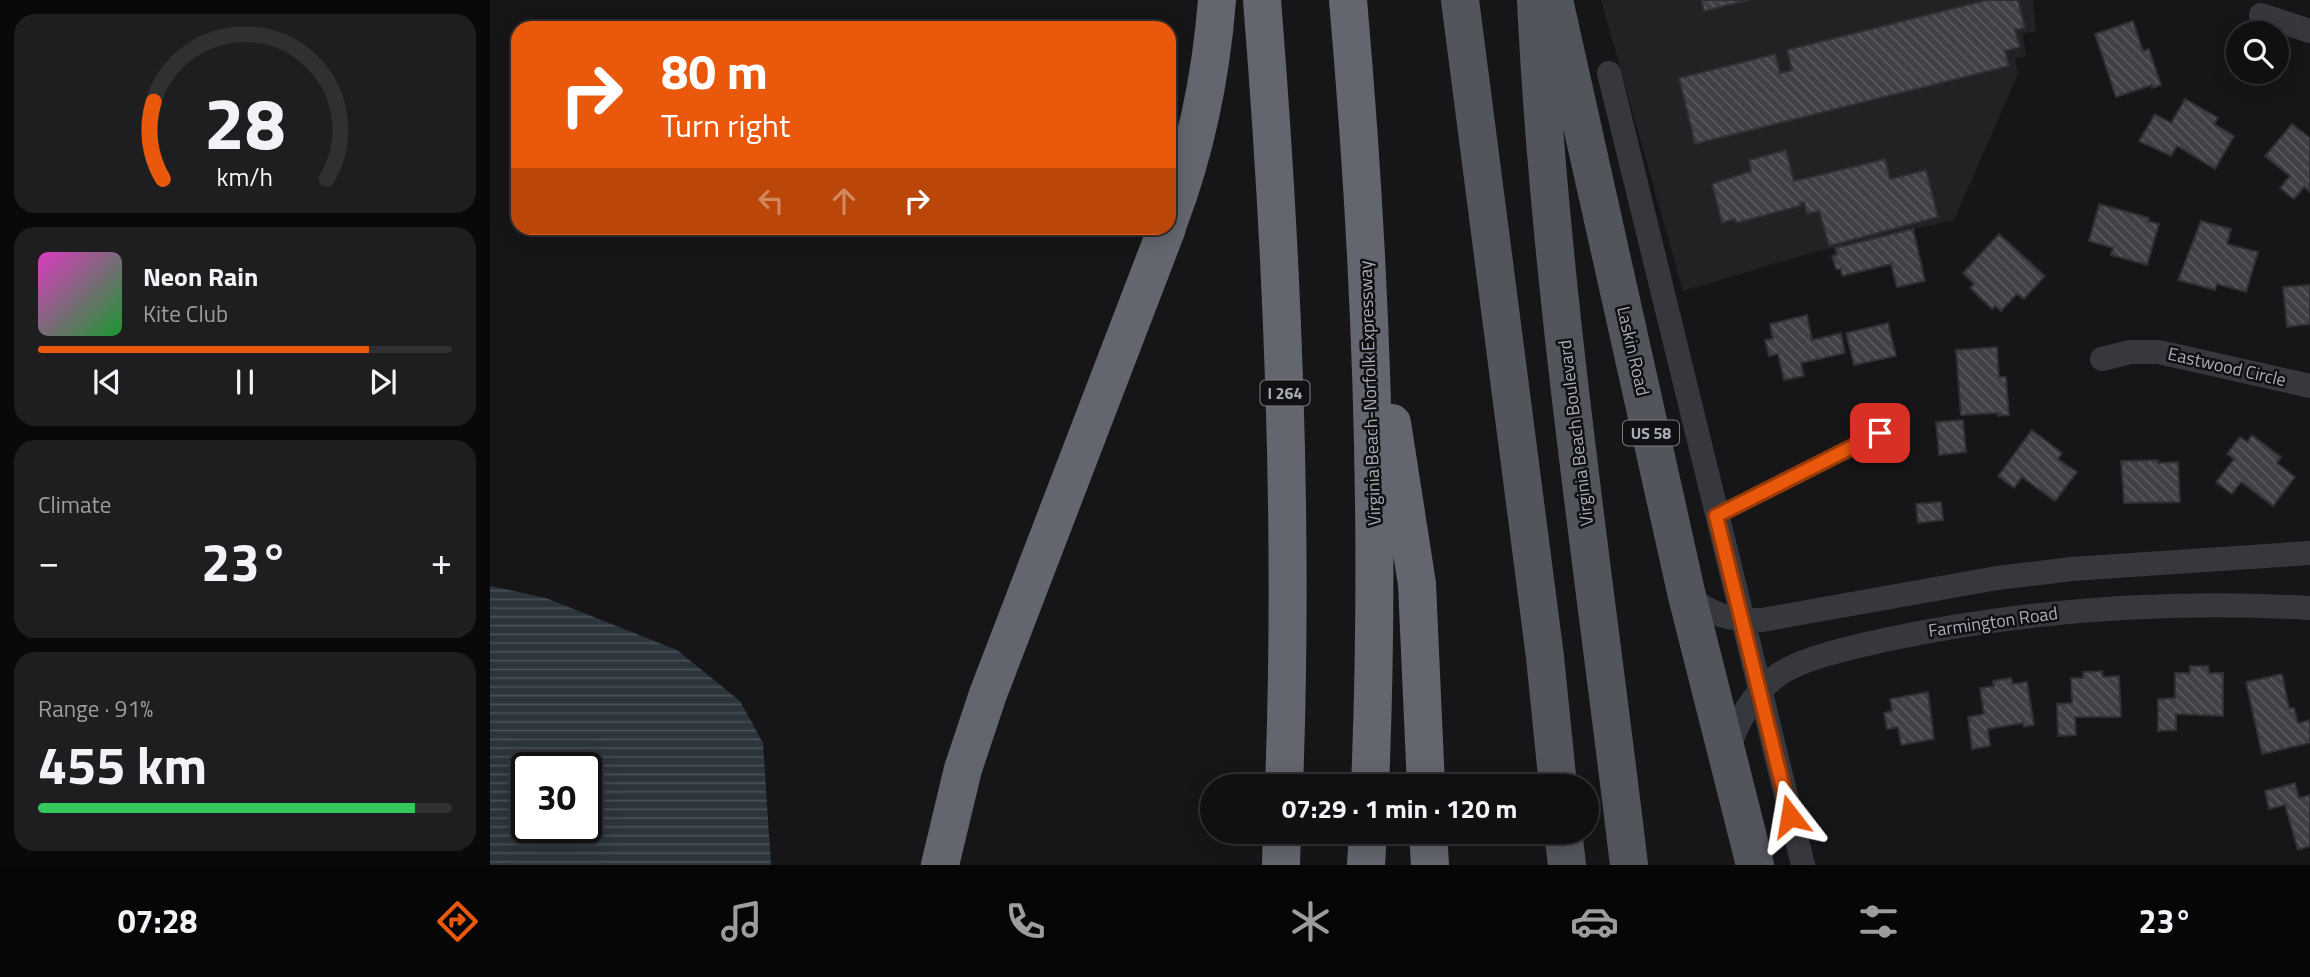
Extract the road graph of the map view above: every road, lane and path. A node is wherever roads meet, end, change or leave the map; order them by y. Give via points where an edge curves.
1 (1217, 0) edge
2 (1262, 0) edge
3 (1348, 0) edge
4 (1460, 0) edge
5 (1536, 0) edge
6 (1554, 0) edge
7 (2261, 15) dead end
8 (2310, 31) edge
9 (1609, 73) dead end
10 (1176, 199) edge
11 (1164, 235) edge
12 (1366, 258) junction
13 (2102, 359) dead end
14 (2310, 386) edge
15 (1880, 433) dead end
16 (1716, 516) junction
17 (2310, 553) edge
18 (1687, 596) junction
19 (2310, 608) edge
20 (1741, 620) junction
21 (1759, 692) junction
22 (1727, 754) junction
23 (1284, 774) edge
24 (1370, 774) edge
25 (1425, 774) edge
26 (1558, 774) edge
27 (1282, 844) edge
28 (1367, 844) edge
29 (1429, 844) edge
30 (1565, 844) edge
31 (940, 865) edge
32 (1281, 865) edge
33 (1366, 865) edge
34 (1430, 865) edge
35 (1567, 865) edge
36 (1629, 865) edge
37 (1755, 865) edge
38 (1803, 865) edge

1 - 10 highway via 1212,59 1198,130
2 - 23 highway, I 264 via 1284,354 1288,544
3 - 12 highway, Virginia Beach-Norfolk Expressway
4 - 26 main road
5 - 36 main road, Virginia Beach Boulevard via 1565,338
6 - 18 main road, Laskin Road / US 58
7 - 8 street
9 - 16 street
11 - 31 highway via 988,694 962,769
12 - 24 highway, Virginia Beach-Norfolk Expressway via 1373,421
12 - 25 highway via 1417,584
13 - 14 street, Eastwood Circle via 2130,352 2160,352
15 - 16 lane
16 - 20 street
17 - 20 street via 2072,569
18 - 20 street via 1723,618
18 - 22 main road, Laskin Road / US 58
19 - 21 street, Farmington Road via 2159,606 1950,626 1805,662 1780,674
20 - 21 street
21 - 22 street, Farmington Road via 1735,729
21 - 38 street
22 - 37 main road, Laskin Road / US 58
27 - 32 highway
28 - 33 highway
29 - 34 highway
30 - 35 main road

